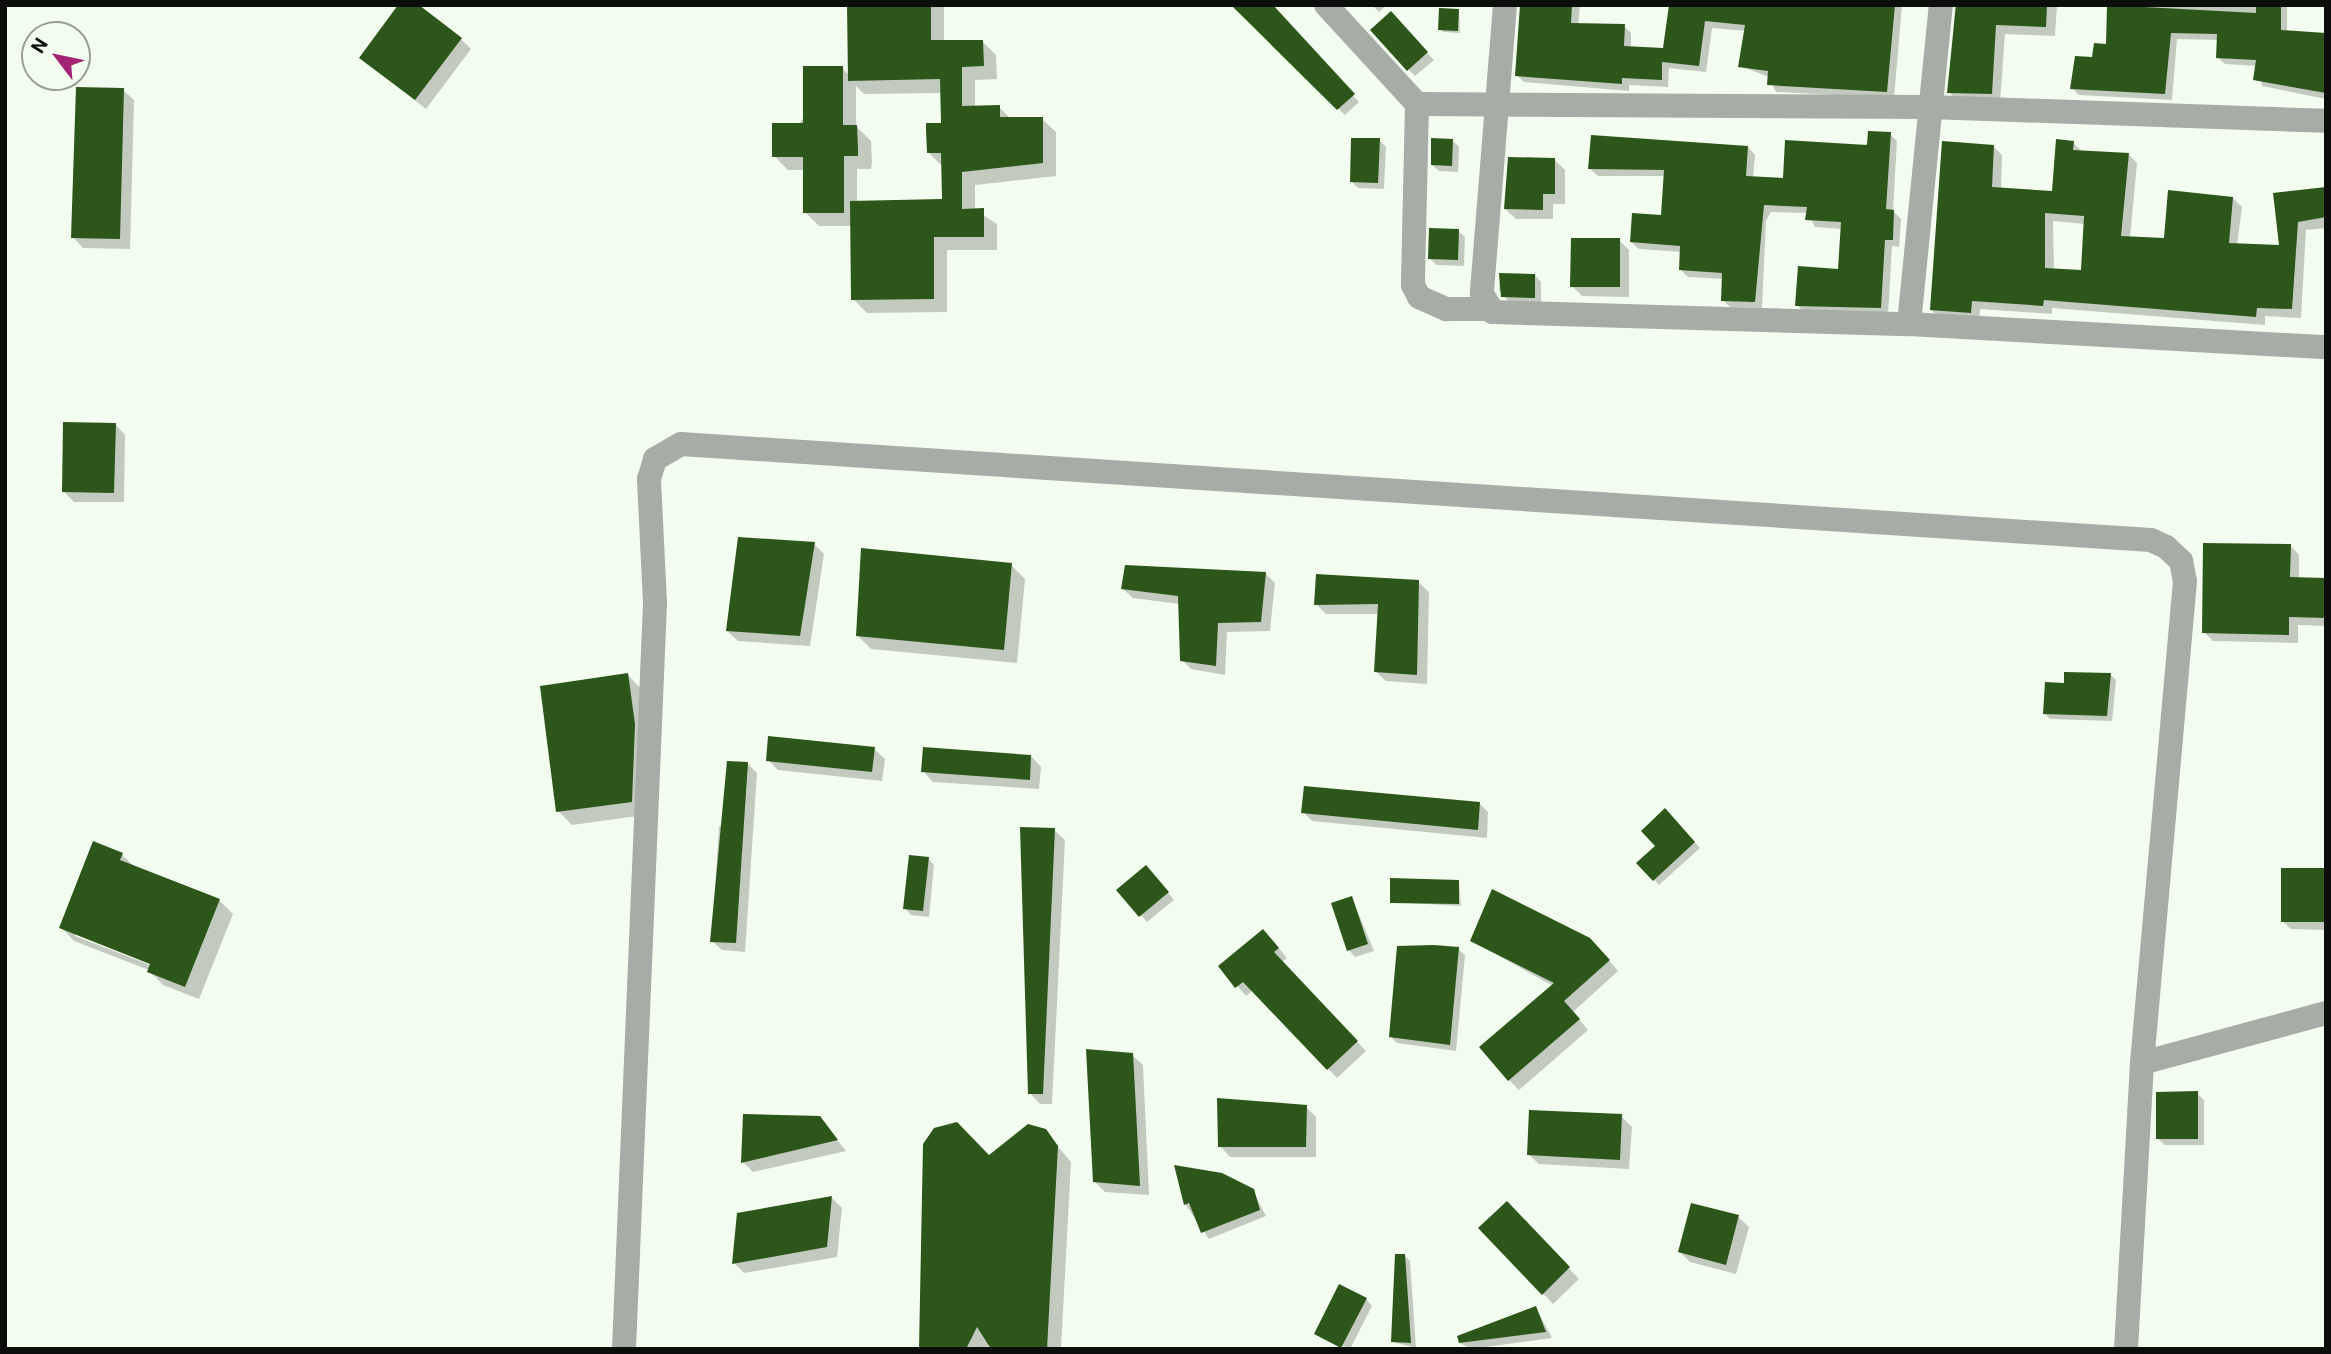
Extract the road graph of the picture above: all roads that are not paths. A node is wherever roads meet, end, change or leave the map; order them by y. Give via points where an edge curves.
1 (1326, 5) edge
2 (1505, 5) edge
3 (1941, 5) edge
4 (1417, 104) junction
5 (1497, 107) junction
6 (1929, 107) junction
7 (2326, 121) edge
8 (1486, 309) junction
9 (1909, 324) junction
10 (2326, 347) edge
11 (2326, 1013) edge
12 (2142, 1063) junction
13 (624, 1349) edge
14 (2126, 1349) edge

1 - 4 street
2 - 5 street
3 - 6 street
4 - 5 street
4 - 8 street via 1413,285 1429,305
5 - 6 street
5 - 8 street
6 - 7 street
6 - 9 street
8 - 9 street via 1501,315
9 - 10 street
11 - 12 street
12 - 13 street via 2185,581 2181,561 2151,540 681,444 655,459 649,479 654,643
12 - 14 street

